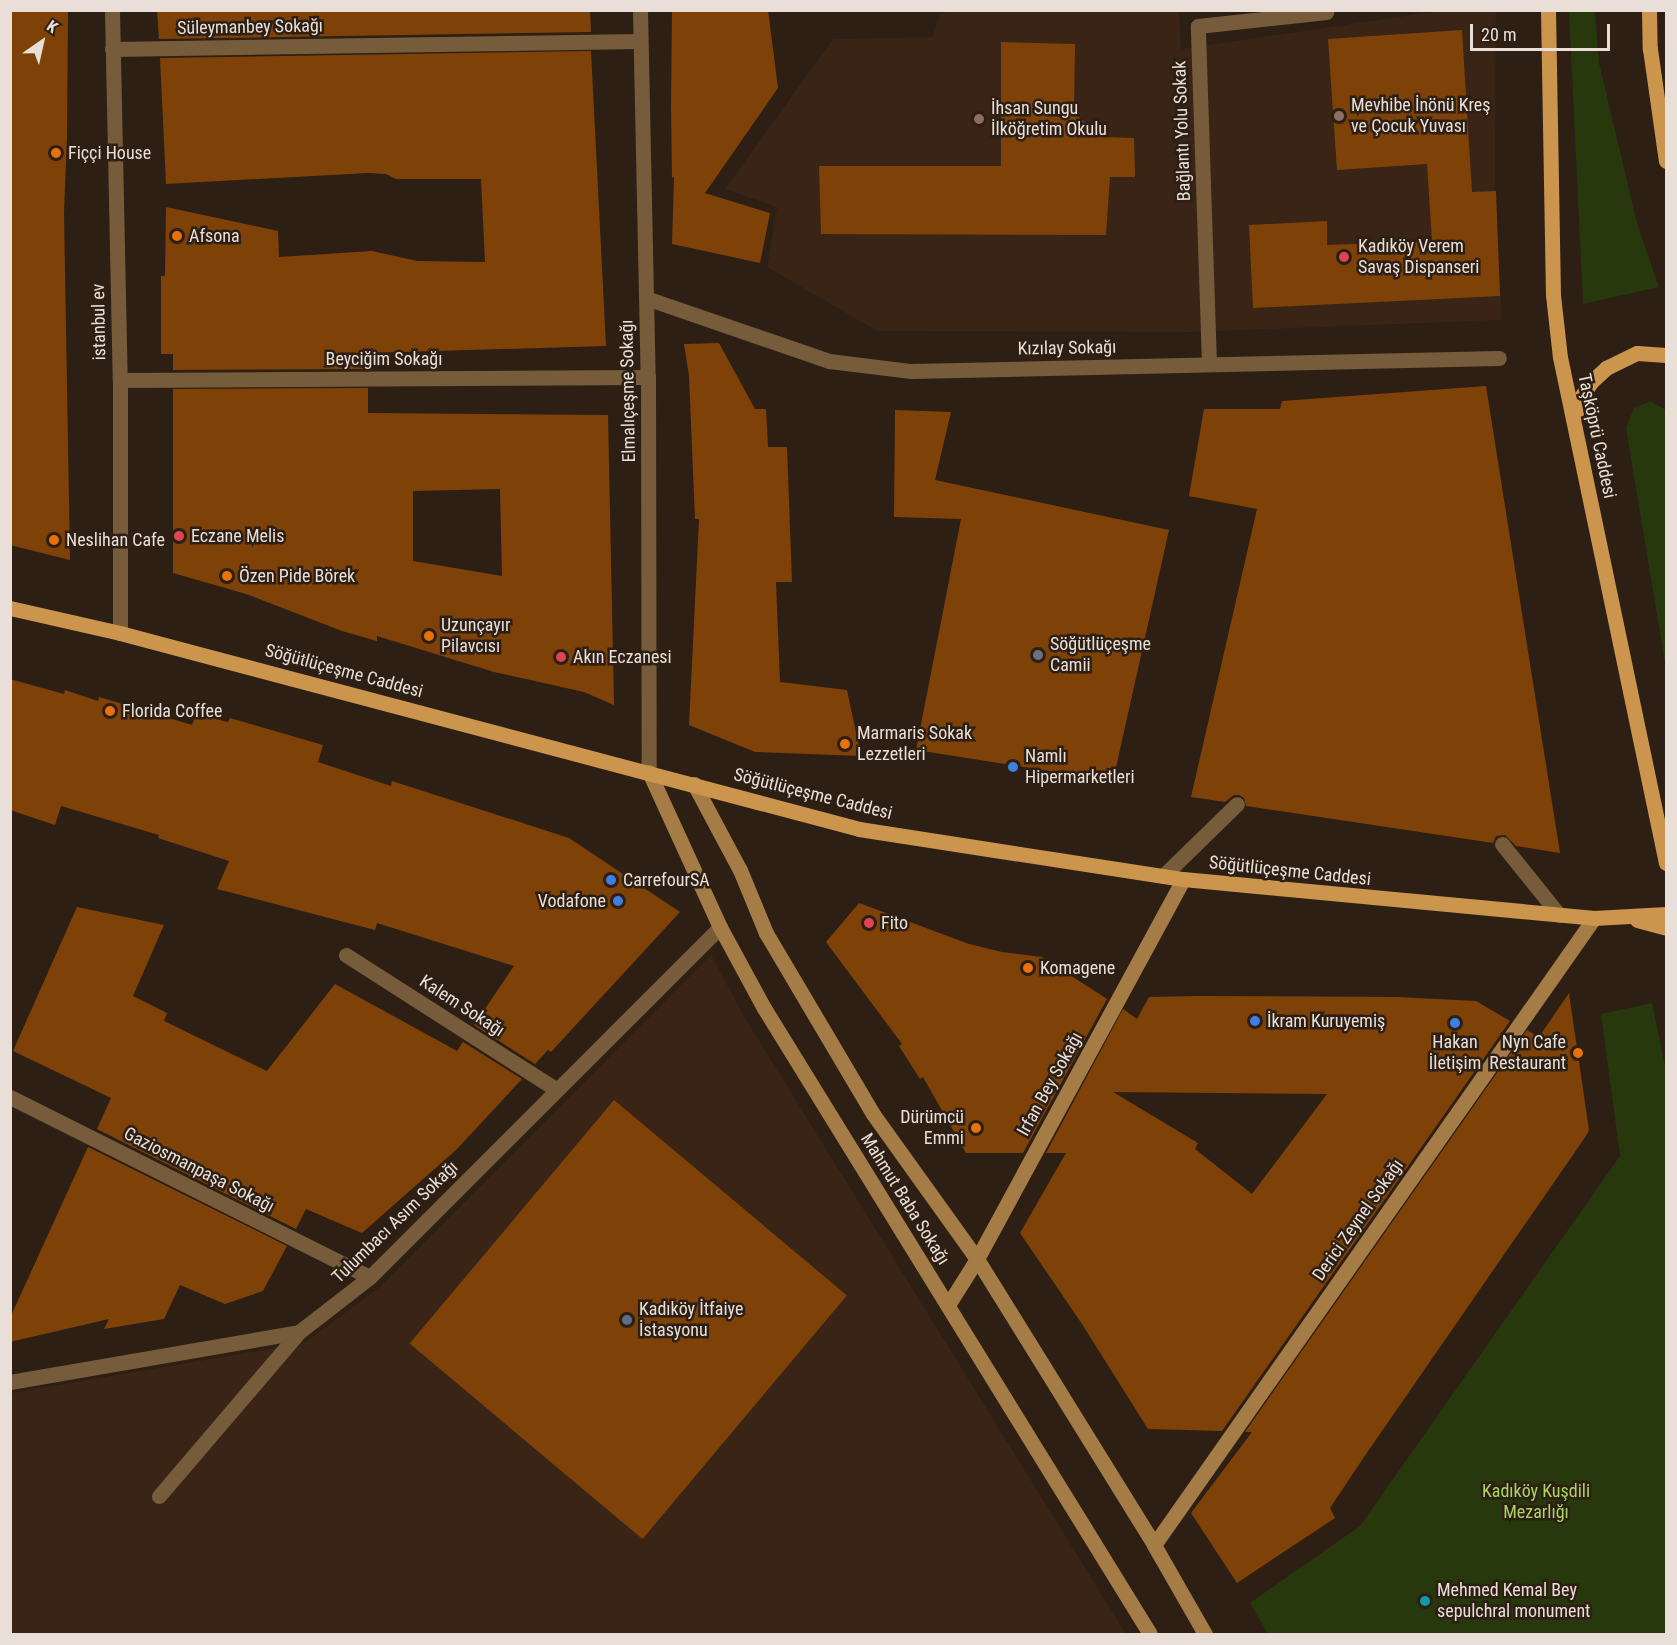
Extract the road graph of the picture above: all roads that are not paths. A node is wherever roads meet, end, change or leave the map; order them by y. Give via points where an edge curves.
1 (112, 10) edge
2 (640, 10) edge
3 (1548, 10) edge
4 (1649, 10) edge
5 (1326, 12) edge
6 (640, 42) junction
7 (112, 49) junction
8 (1666, 161) edge
9 (646, 298) junction
10 (1666, 355) edge
11 (1499, 358) dead end
12 (1209, 364) junction
13 (648, 377) junction
14 (120, 380) junction
15 (1574, 418) junction
16 (10, 608) edge
17 (120, 633) junction
18 (649, 772) junction
19 (694, 784) junction
20 (1238, 804) dead end
21 (1502, 844) dead end
22 (1666, 863) edge
23 (1163, 876) junction
24 (1183, 879) junction
25 (1666, 914) edge
26 (1559, 915) junction
27 (1625, 917) junction
28 (1594, 918) junction
29 (720, 927) junction
30 (1666, 928) edge
31 (346, 955) dead end
32 (557, 1090) junction
33 (10, 1097) edge
34 (977, 1259) junction
35 (370, 1277) junction
36 (948, 1305) junction
37 (299, 1332) junction
38 (10, 1382) edge
39 (159, 1496) dead end
40 (1154, 1545) junction
41 (1150, 1635) edge
42 (1205, 1635) edge

1 - 7 street, istanbul ev
2 - 6 street, Elmalıçeşme Sokağı
3 - 15 main road, Taşköprü Caddesi via 1553,295 1560,357
4 - 8 main road via 1650,49
5 - 12 street, Bağlantı Yolu Sokak via 1198,26
6 - 7 street, Süleymanbey Sokağı
6 - 9 street, Elmalıçeşme Sokağı
7 - 14 street, istanbul ev
9 - 12 street, Kızılay Sokağı via 829,361 911,370
9 - 13 street, Elmalıçeşme Sokağı
10 - 15 main road via 1636,352 1606,368 1580,398
11 - 12 street, Kızılay Sokağı
13 - 14 street, Beyciğim Sokağı
13 - 18 street, Elmalıçeşme Sokağı
14 - 17 street, istanbul ev
15 - 22 main road, Taşköprü Caddesi
16 - 17 main road, Söğütlüçeşme Caddesi
17 - 18 main road, Söğütlüçeşme Caddesi
18 - 19 main road, Söğütlüçeşme Caddesi
18 - 29 street, Mahmut Baba Sokağı
19 - 23 main road, Söğütlüçeşme Caddesi via 859,829
19 - 34 street, Mahmut Baba Sokağı via 740,870 766,933 867,1104
20 - 23 street
21 - 26 street
23 - 24 main road, Söğütlüçeşme Caddesi
24 - 26 main road, Söğütlüçeşme Caddesi
24 - 34 street, Irfan Bey Sokağı
25 - 27 main road
26 - 28 main road, Söğütlüçeşme Caddesi
27 - 28 main road, Söğütlüçeşme Caddesi
27 - 30 main road
28 - 40 street, Derici Zeynel Sokağı
29 - 32 street, Tulumbacı Asım Sokağı
29 - 36 street, Mahmut Baba Sokağı via 764,1008
31 - 32 street, Kalem Sokağı
32 - 35 street, Tulumbacı Asım Sokağı
33 - 35 street, Gaziosmanpaşa Sokağı
34 - 36 street, Irfan Bey Sokağı
34 - 40 street, Mahmut Baba Sokağı
35 - 37 street, Tulumbacı Asım Sokağı
36 - 41 street, Mahmut Baba Sokağı
37 - 38 street, Tulumbacı Asım Sokağı
37 - 39 street
40 - 42 street, Mahmut Baba Sokağı

